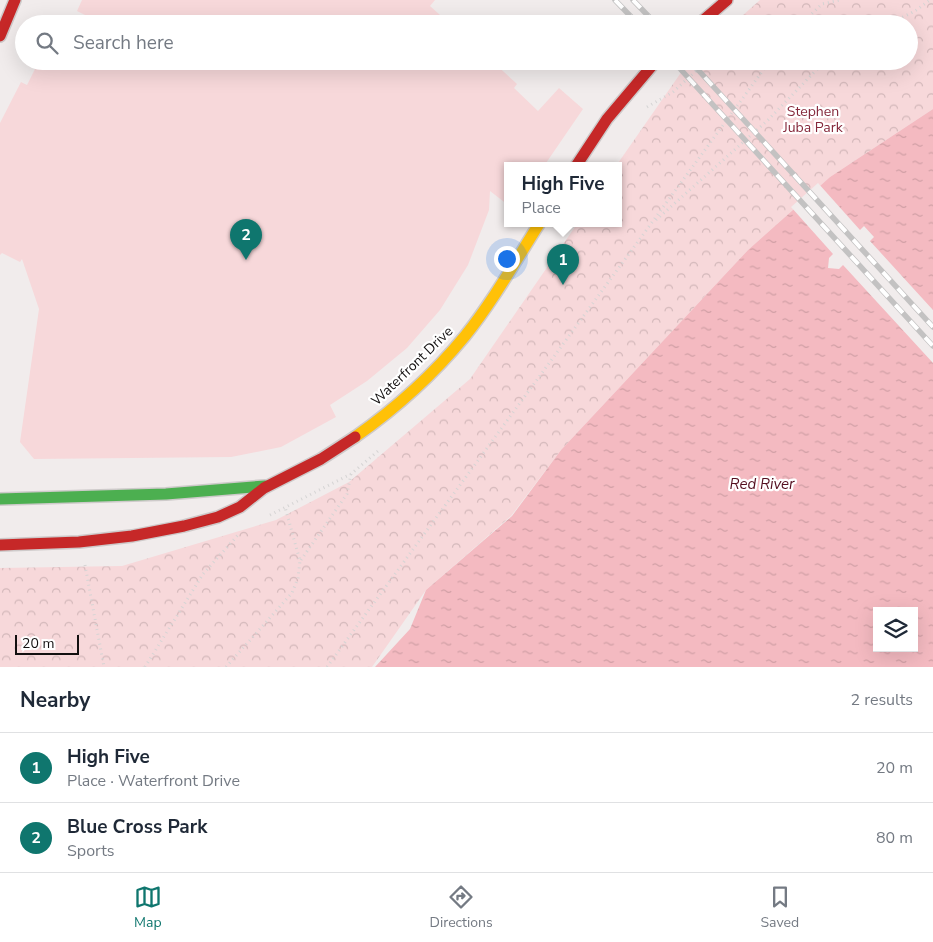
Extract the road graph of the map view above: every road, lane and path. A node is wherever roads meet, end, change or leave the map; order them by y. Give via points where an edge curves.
1 (15, 0) edge
2 (727, 0) edge
3 (820, 0) edge
4 (840, 0) edge
5 (930, 0) edge
6 (822, 4) junction
7 (710, 15) edge
8 (810, 15) edge
9 (908, 15) edge
10 (0, 36) edge
11 (648, 70) edge
12 (698, 70) edge
13 (763, 70) edge
14 (815, 70) edge
15 (646, 108) dead end
16 (579, 162) edge
17 (651, 224) junction
18 (537, 227) edge
19 (351, 474) dead end
20 (265, 486) junction
21 (0, 499) edge
22 (285, 508) dead end
23 (240, 532) dead end
24 (0, 545) edge
25 (300, 561) junction
26 (84, 562) dead end
27 (104, 667) edge
28 (145, 667) edge
29 (226, 667) edge
30 (328, 667) edge

1 - 10 street
2 - 7 street
3 - 6 path
4 - 6 path
5 - 9 path
6 - 8 path
11 - 16 street via 607,119
12 - 15 path via 672,92
13 - 17 path
14 - 17 path via 768,120
17 - 30 path
18 - 20 street, Waterfront Drive via 478,318 422,382 343,445
19 - 25 path via 347,494
20 - 21 street, Waterfront Drive via 166,494
20 - 24 street, Waterfront Drive via 237,509 152,533 80,542
22 - 25 path
23 - 28 path via 203,574
25 - 29 path via 292,593
26 - 27 path

